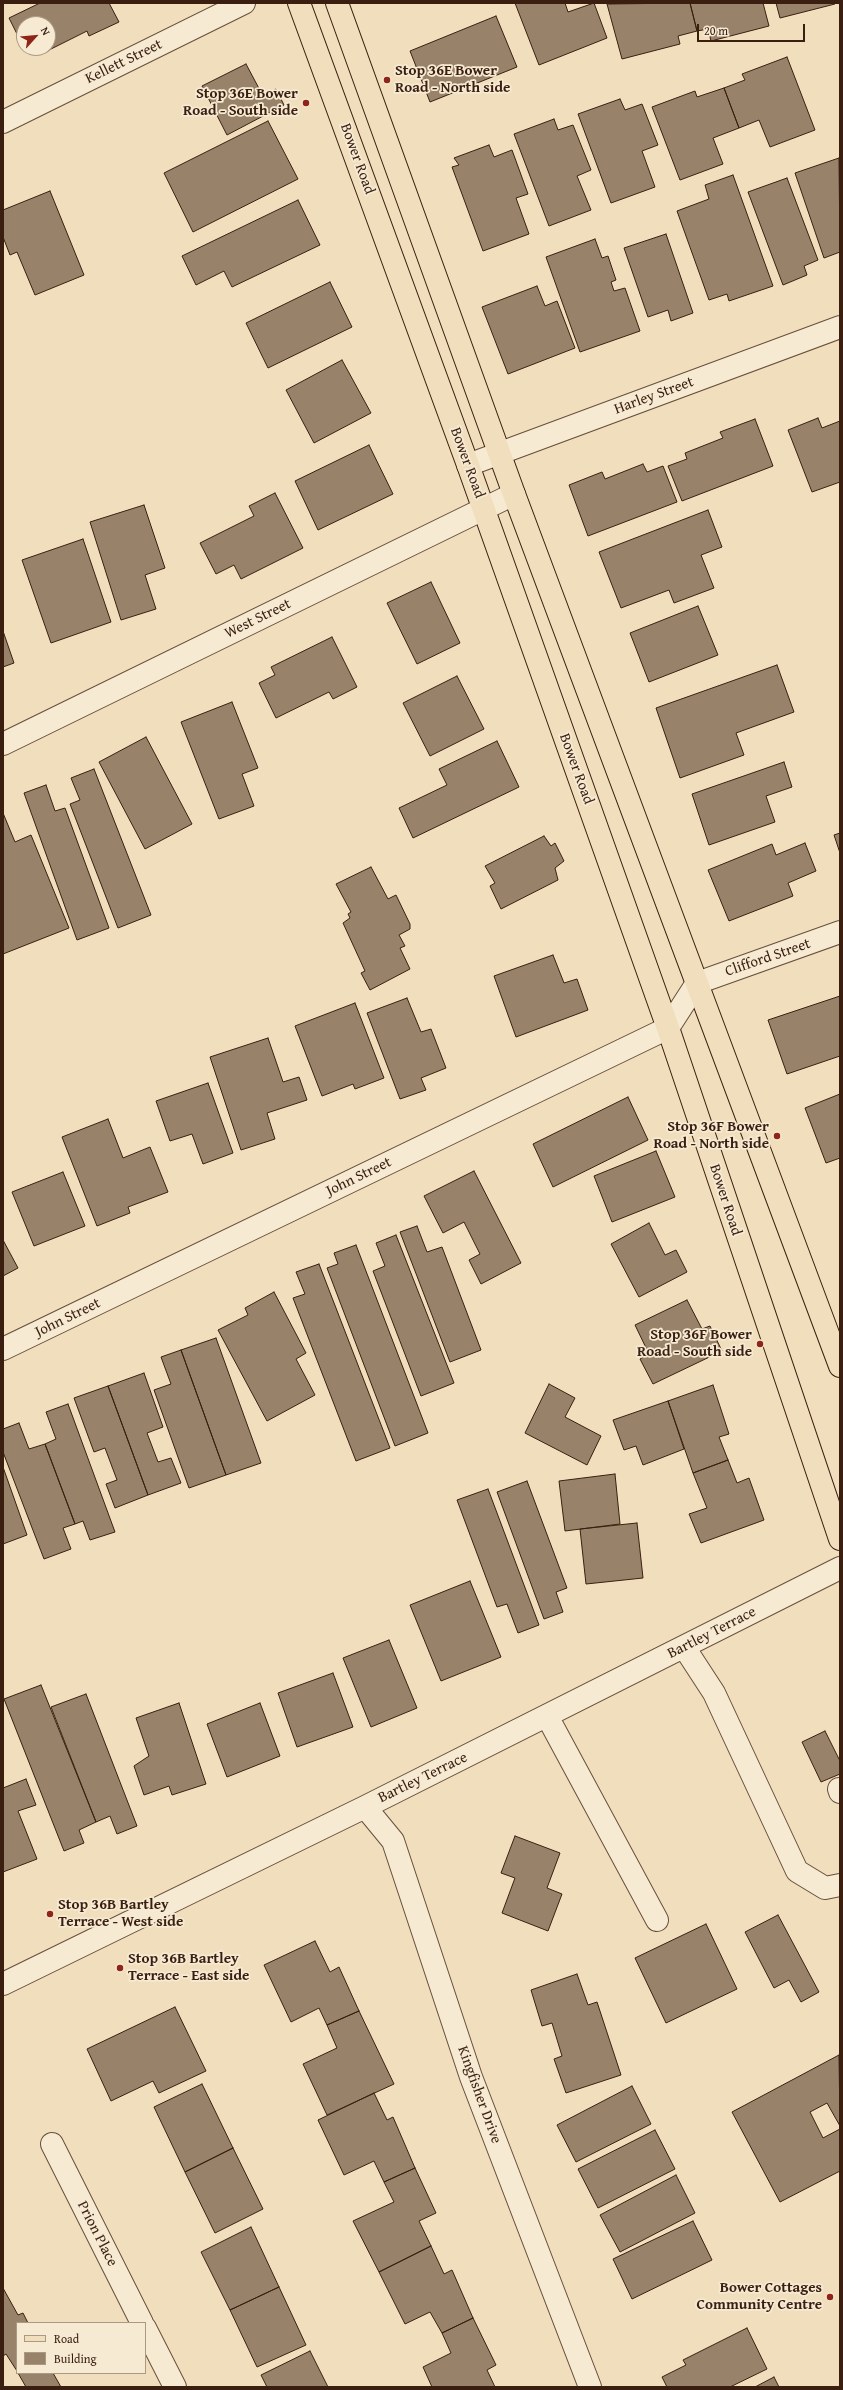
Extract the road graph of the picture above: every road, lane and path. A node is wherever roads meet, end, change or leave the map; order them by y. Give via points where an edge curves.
1 (244, 3) edge
2 (299, 3) edge
3 (337, 3) edge
4 (3, 122) edge
5 (840, 327) edge
6 (500, 453) junction
7 (468, 465) junction
8 (514, 494) junction
9 (484, 508) junction
10 (3, 744) edge
11 (840, 932) edge
12 (697, 983) junction
13 (668, 1028) junction
14 (3, 1349) edge
15 (840, 1366) edge
16 (840, 1539) edge
17 (840, 1568) edge
18 (684, 1647) junction
19 (547, 1716) junction
20 (365, 1807) junction
21 (840, 1885) edge
22 (657, 1920) dead end
23 (3, 1984) edge
24 (52, 2144) dead end
25 (141, 2322) edge
26 (146, 2330) edge
27 (175, 2387) edge
28 (590, 2387) edge

1 - 4 street, Kellett Street
2 - 7 main road, Bower Road
3 - 6 main road
5 - 6 street, Harley Street
6 - 7 street, Harley Street
6 - 8 main road
7 - 9 main road, Bower Road
8 - 9 street, West Street
8 - 12 main road
9 - 10 street, West Street
9 - 13 main road, Bower Road
11 - 12 street, Clifford Street
12 - 13 street
12 - 15 main road
13 - 14 street, John Street
13 - 16 main road, Bower Road
17 - 18 street, Bartley Terrace
18 - 19 street, Bartley Terrace
18 - 21 street via 714,1693 797,1871 825,1888
19 - 20 street, Bartley Terrace
19 - 22 street
20 - 23 street, Bartley Terrace
20 - 28 street, Kingfisher Drive via 393,1841 471,2077
24 - 25 street, Prion Place
26 - 27 street

